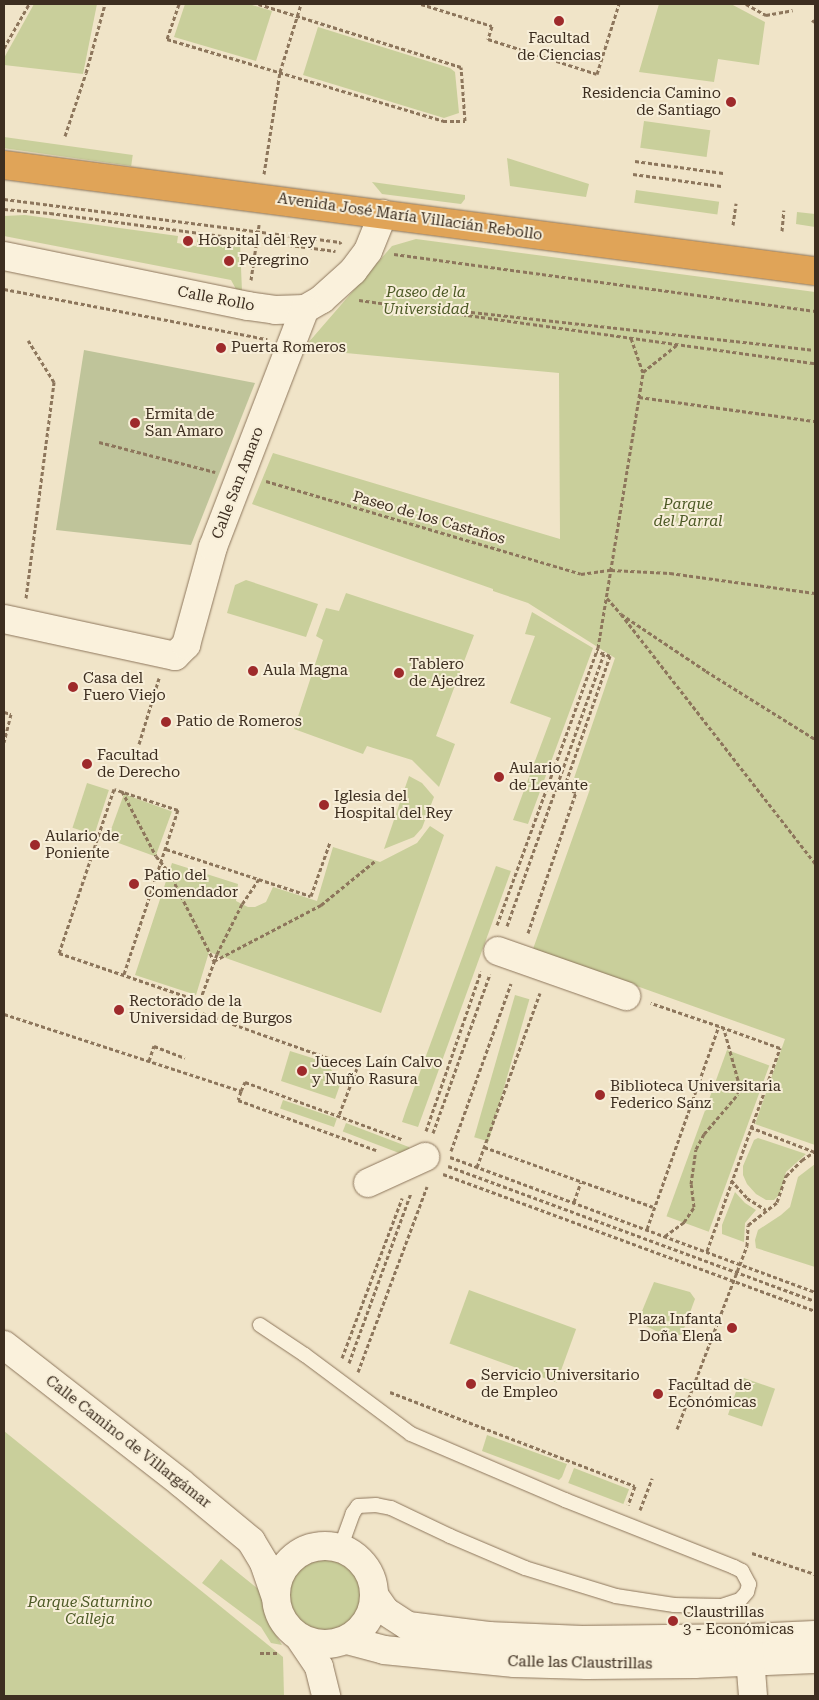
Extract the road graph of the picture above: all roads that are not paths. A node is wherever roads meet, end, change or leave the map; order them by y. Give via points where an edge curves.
1 (7, 168) edge
2 (383, 214) junction
3 (4, 256) edge
4 (815, 271) edge
5 (305, 309) junction
6 (13, 621) edge
7 (492, 951) road end
8 (636, 999) road end
9 (426, 1159) road end
10 (368, 1183) dead end
11 (260, 1325) dead end
12 (4, 1345) edge
13 (251, 1541) junction
14 (340, 1548) junction
15 (298, 1553) junction
16 (275, 1595) junction
17 (374, 1595) junction
18 (815, 1635) edge
19 (301, 1640) junction
20 (346, 1640) junction
21 (815, 1645) edge
22 (750, 1650) junction
23 (815, 1659) edge
24 (326, 1693) edge
25 (753, 1696) edge

1 - 2 highway, Avenida José María Villacián Rebollo
2 - 4 highway, Avenida José María Villacián Rebollo
2 - 5 street via 355,252 338,286
3 - 5 street, Calle Rollo via 248,306 275,310
5 - 6 street, Calle San Amaro via 213,547 186,645 171,654
7 - 8 street
9 - 10 street
11 - 14 lane via 344,1379 411,1434 734,1567 742,1571 749,1584 740,1600 721,1606 674,1606 616,1596 525,1568 391,1508 376,1505 358,1506 352,1513
12 - 13 street, Calle Camino de Villargámar via 181,1482
13 - 15 street, Calle Camino de Villargámar
13 - 16 street, Calle Camino de Villargámar via 264,1563
14 - 15 street via 312,1547
14 - 17 street via 349,1552 368,1571
15 - 16 street via 281,1571
16 - 19 street via 281,1621
17 - 20 street via 367,1621
17 - 22 street, Calle las Claustrillas via 398,1622 431,1630
18 - 22 street, Calle las Claustrillas
19 - 20 street via 324,1645
19 - 24 street via 319,1667
20 - 22 street, Calle las Claustrillas via 384,1650 514,1663 587,1666
20 - 24 street
21 - 22 street via 766,1648 754,1653
22 - 23 street, Calle las Claustrillas
22 - 25 street

